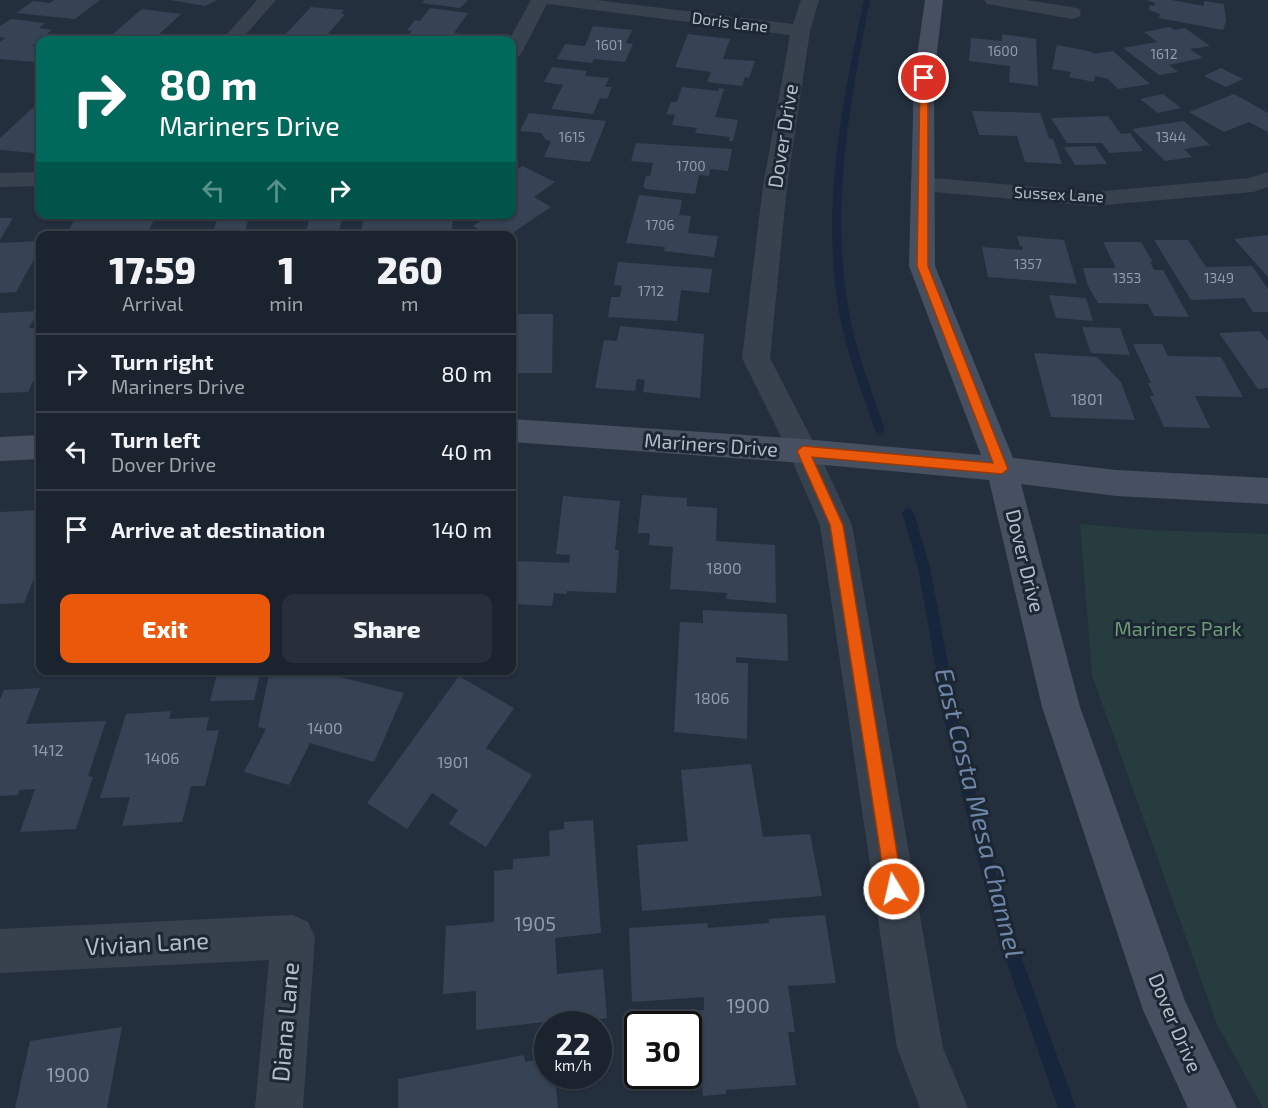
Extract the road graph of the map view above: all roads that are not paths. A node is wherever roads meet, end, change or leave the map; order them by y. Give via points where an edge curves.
1 (267, 0) edge
2 (540, 0) edge
3 (552, 0) edge
4 (810, 0) edge
5 (934, 0) edge
6 (993, 0) edge
7 (1072, 13) dead end
8 (800, 31) junction
9 (235, 36) edge
10 (516, 45) edge
11 (36, 179) edge
12 (1268, 179) edge
13 (0, 180) edge
14 (921, 184) junction
15 (516, 431) edge
16 (36, 447) edge
17 (0, 449) edge
18 (803, 451) junction
19 (1002, 469) junction
20 (1268, 491) edge
21 (293, 937) joint
22 (0, 951) edge
23 (279, 1108) edge
24 (944, 1108) edge
25 (1213, 1108) edge

1 - 9 street
2 - 10 street
3 - 8 street, Doris Lane
4 - 8 street, Dover Drive
5 - 14 street, Dover Drive via 924,78
6 - 7 street
8 - 18 street, Dover Drive via 775,186 756,358
11 - 13 street
12 - 14 street, Sussex Lane via 1253,185 1093,199
14 - 19 street, Dover Drive via 922,266
15 - 18 street, Mariners Drive
16 - 17 street
18 - 19 street, Mariners Drive
18 - 24 street, Dover Drive via 836,525 920,1048
19 - 20 street, Mariners Drive via 1116,483
19 - 25 street, Dover Drive via 1061,707 1166,1010
21 - 22 street, Vivian Lane
21 - 23 street, Diana Lane

